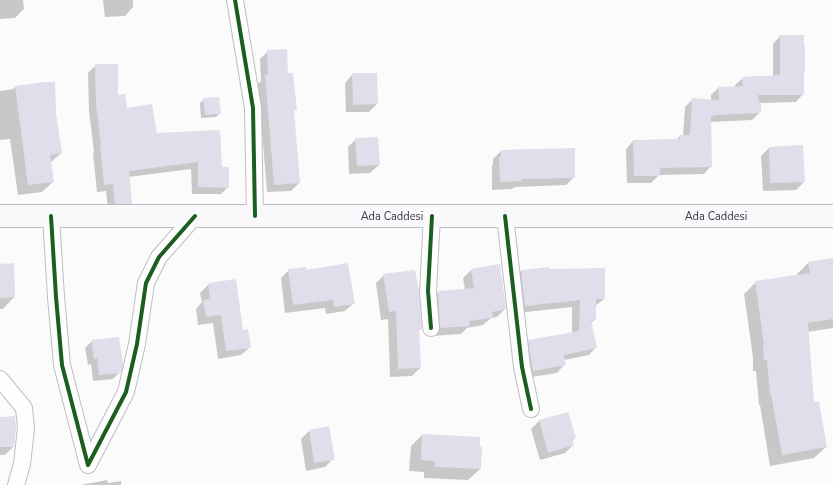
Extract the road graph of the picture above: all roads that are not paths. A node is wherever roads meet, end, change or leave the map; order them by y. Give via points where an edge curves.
1 (235, 0) edge
2 (0, 216) edge
3 (51, 216) junction
4 (195, 216) junction
5 (255, 216) junction
6 (432, 216) junction
7 (505, 216) junction
8 (833, 216) edge
9 (431, 328) dead end
10 (0, 379) edge
11 (531, 409) dead end
12 (16, 485) edge

1 - 5 street via 253,108
2 - 3 main road, Ada Caddesi
3 - 4 main road, Ada Caddesi
3 - 4 street via 62,365 88,464 126,392 137,344 146,283 159,257
4 - 5 main road, Ada Caddesi
5 - 6 main road, Ada Caddesi
6 - 7 main road, Ada Caddesi
6 - 9 street via 428,291
7 - 8 main road, Ada Caddesi
7 - 11 street via 522,367
10 - 12 street via 24,408 26,428 22,464

